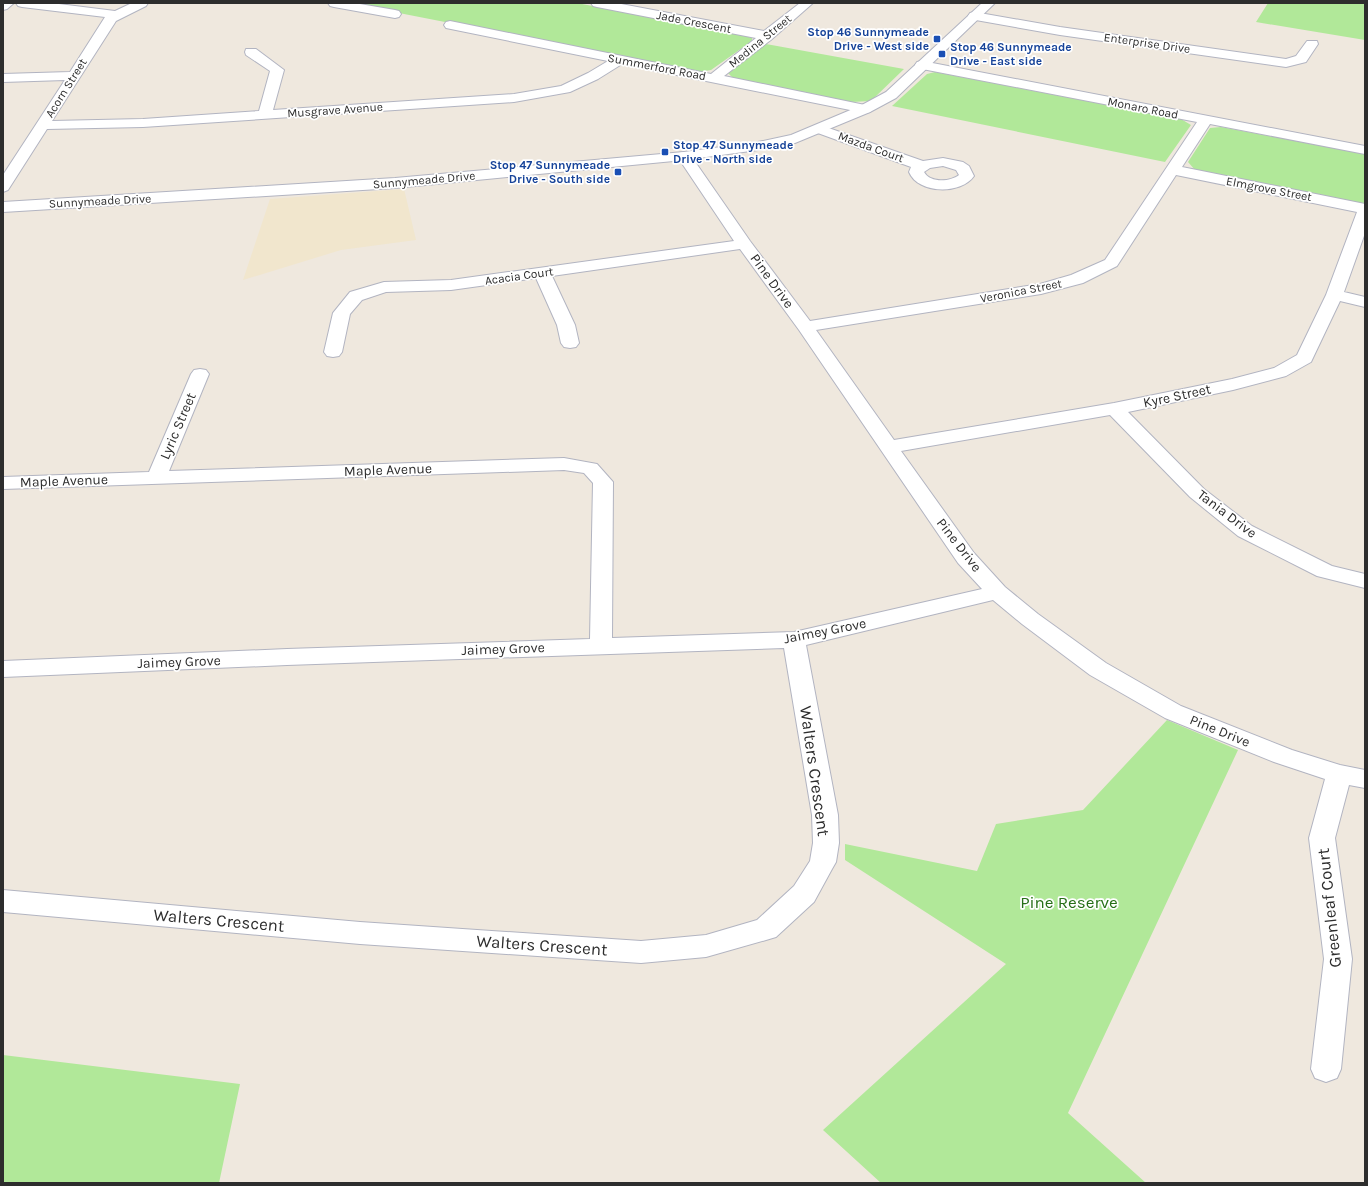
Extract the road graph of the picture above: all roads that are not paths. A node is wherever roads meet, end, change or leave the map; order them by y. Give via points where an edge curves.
1 (8, 3) edge
2 (22, 3) edge
3 (142, 3) edge
4 (334, 3) edge
5 (597, 3) edge
6 (807, 3) edge
7 (989, 3) edge
8 (3, 6) edge
9 (395, 14) dead end
10 (117, 15) junction
11 (974, 16) junction
12 (450, 25) dead end
13 (768, 36) junction
14 (1312, 44) dead end
15 (250, 52) dead end
16 (619, 60) junction
17 (922, 65) junction
18 (73, 76) junction
19 (3, 78) edge
20 (712, 78) junction
21 (865, 109) junction
22 (264, 115) junction
23 (1206, 120) junction
24 (43, 125) junction
25 (820, 129) junction
26 (1365, 150) edge
27 (684, 156) junction
28 (921, 166) dead end
29 (1172, 170) junction
30 (3, 187) edge
31 (3, 207) edge
32 (1365, 210) edge
33 (744, 244) junction
34 (542, 273) junction
35 (1334, 295) junction
36 (1365, 302) edge
37 (805, 327) junction
38 (570, 343) dead end
39 (333, 352) dead end
40 (200, 374) dead end
41 (1114, 409) junction
42 (888, 447) junction
43 (156, 478) junction
44 (3, 483) edge
45 (1365, 581) edge
46 (997, 592) junction
47 (794, 640) junction
48 (601, 646) junction
49 (3, 669) edge
50 (1339, 774) junction
51 (1365, 779) edge
52 (3, 901) edge
53 (1326, 1069) dead end

1 - 8 street
2 - 10 street
3 - 10 street, Acorn Street
4 - 9 street
5 - 13 street, Jade Crescent
6 - 13 street, Medina Street
7 - 11 street, Sunnymeade Drive
10 - 18 street, Acorn Street via 111,18
11 - 14 street, Enterprise Drive via 1060,31 1286,63 1301,59
11 - 17 street, Sunnymeade Drive
12 - 16 street, Summerford Road
13 - 20 street, Medina Street
15 - 22 street via 277,70
16 - 20 street, Summerford Road
16 - 22 street, Musgrave Avenue via 565,89 514,98
17 - 21 street, Sunnymeade Drive via 891,95
17 - 23 street, Monaro Road
18 - 19 street
18 - 24 street, Acorn Street
20 - 21 street, Summerford Road
21 - 25 street, Sunnymeade Drive
22 - 24 street, Musgrave Avenue via 143,123
23 - 26 street, Monaro Road
23 - 29 street, Veronica Street
24 - 30 street, Acorn Street
25 - 27 street, Sunnymeade Drive via 795,139
25 - 28 street, Mazda Court
27 - 31 street, Sunnymeade Drive via 395,183
27 - 33 street, Pine Drive
29 - 32 street, Elmgrove Street
29 - 37 street, Veronica Street via 1111,263 1077,279 1041,289
32 - 35 street, Kyre Street
33 - 34 street, Acacia Court
33 - 37 street, Pine Drive
34 - 38 street via 566,325
34 - 39 street, Acacia Court via 451,285 384,287 356,296 342,313
35 - 36 street
35 - 41 street, Kyre Street via 1305,358 1280,372
37 - 42 street, Pine Drive
40 - 43 street, Lyric Street
41 - 42 street, Kyre Street
41 - 45 street, Tania Drive via 1197,493 1245,531 1325,571
42 - 46 street, Pine Drive via 966,558
43 - 44 street, Maple Avenue
43 - 48 street, Maple Avenue via 564,464 590,468 603,482
46 - 47 street, Jaimey Grove
46 - 50 street, Pine Drive via 1098,669 1173,712 1283,756
47 - 48 street, Jaimey Grove
47 - 52 street, Walters Crescent via 825,815 826,843 823,862 804,894 766,929 706,946 641,952 352,932
48 - 49 street, Jaimey Grove
50 - 51 street, Pine Drive
50 - 53 street, Greenleaf Court via 1322,838 1338,960

